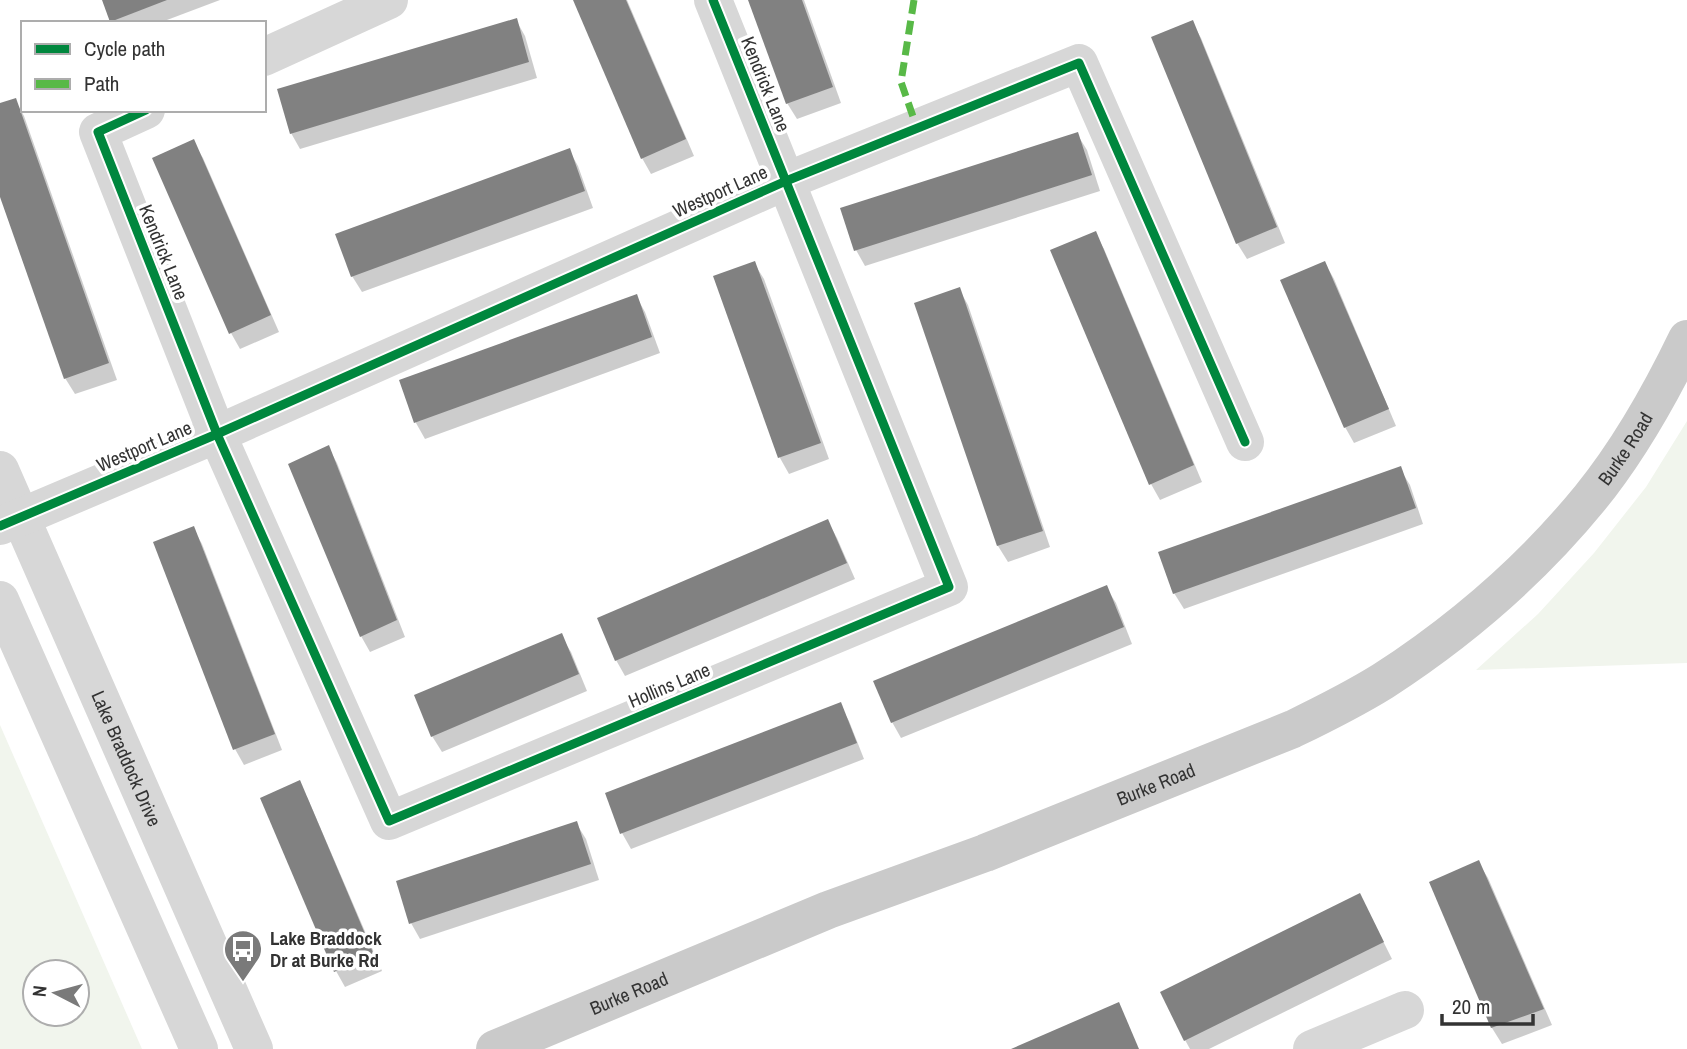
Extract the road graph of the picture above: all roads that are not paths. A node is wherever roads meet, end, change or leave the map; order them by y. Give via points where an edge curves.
1 (388, 0) edge
2 (713, 0) edge
3 (266, 56) edge
4 (142, 112) edge
5 (786, 181) junction
6 (1687, 339) edge
7 (217, 434) junction
8 (1245, 442) dead end
9 (0, 470) edge
10 (10, 522) edge
11 (0, 600) edge
12 (1405, 1010) dead end
13 (199, 1049) edge
14 (254, 1049) edge
15 (495, 1049) edge
16 (1312, 1049) edge

1 - 3 street
2 - 5 street, Kendrick Lane
4 - 7 street, Kendrick Lane via 98,132
5 - 7 street, Westport Lane
5 - 7 street, Hollins Lane via 949,587 389,821
5 - 8 street, Westport Lane via 1079,63
6 - 15 main road, Burke Road via 1628,446 1591,498 1480,609 1382,681 1293,729 985,853 828,910
7 - 10 street, Westport Lane
9 - 10 street, Lake Braddock Drive
10 - 14 street, Lake Braddock Drive
11 - 13 street
12 - 16 street

